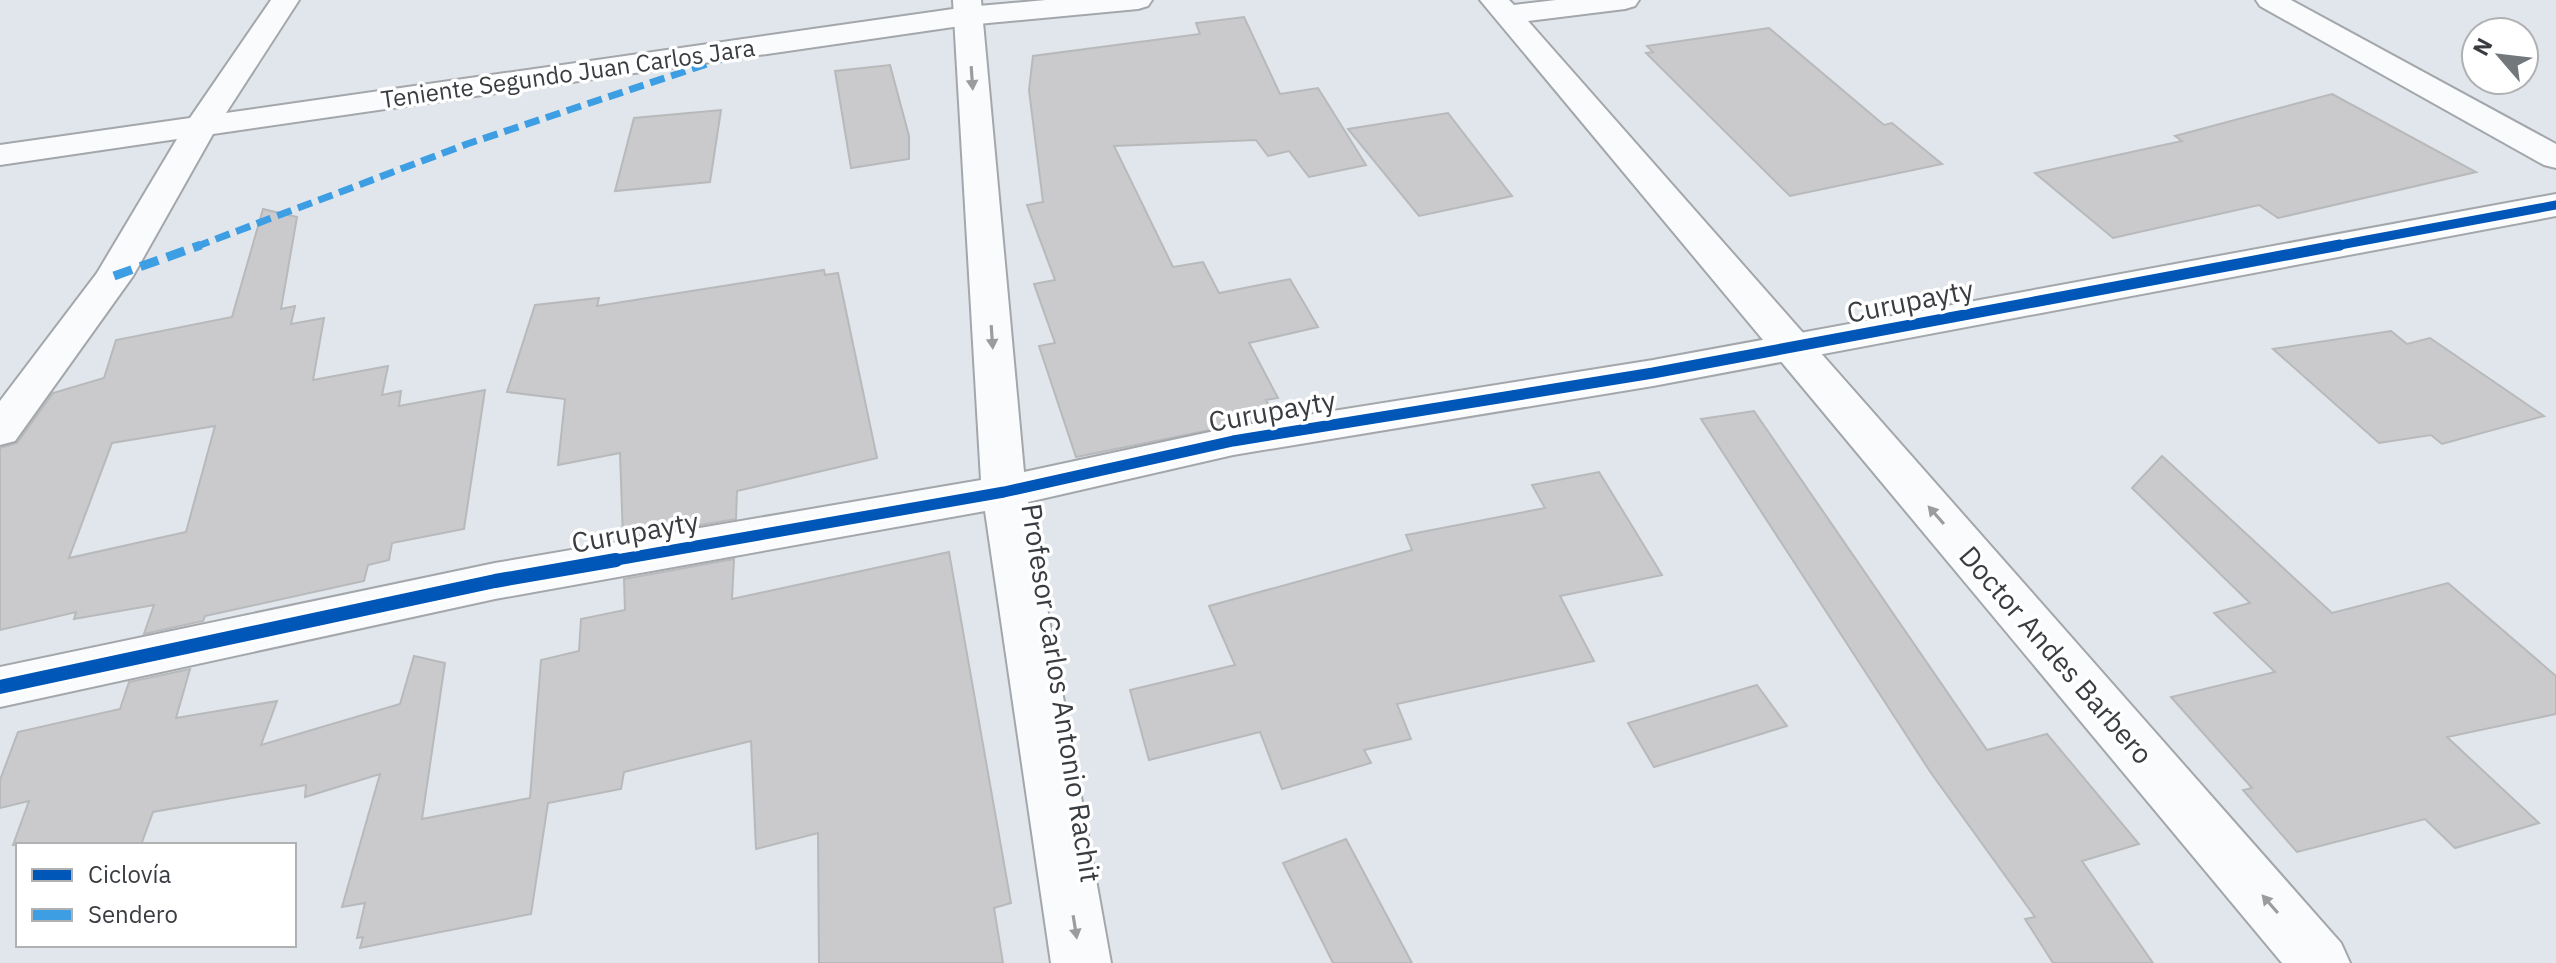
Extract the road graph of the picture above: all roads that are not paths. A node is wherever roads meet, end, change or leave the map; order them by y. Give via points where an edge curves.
1 (285, 0) edge
2 (1138, 0) edge
3 (1625, 0) edge
4 (2270, 0) edge
5 (1500, 7) edge
6 (967, 8) edge
7 (202, 124) junction
8 (0, 155) edge
9 (2556, 158) edge
10 (2556, 205) edge
11 (1792, 347) junction
12 (0, 431) edge
13 (1004, 492) junction
14 (0, 687) edge
15 (1081, 963) edge
16 (2320, 963) edge

1 - 7 street
2 - 6 street, Teniente Segundo Juan Carlos Jara
3 - 5 street
4 - 9 street
5 - 11 street, Doctor Andes Barbero
6 - 7 street, Teniente Segundo Juan Carlos Jara
6 -> 13 street, Profesor Carlos Antonio Rachit
7 - 8 street, Teniente Segundo Juan Carlos Jara
7 - 12 street via 114,276
10 - 11 street, Curupayty
11 - 13 street, Curupayty via 1233,441
16 -> 11 street, Doctor Andes Barbero
13 - 14 street, Curupayty via 495,581
13 -> 15 street, Profesor Carlos Antonio Rachit

